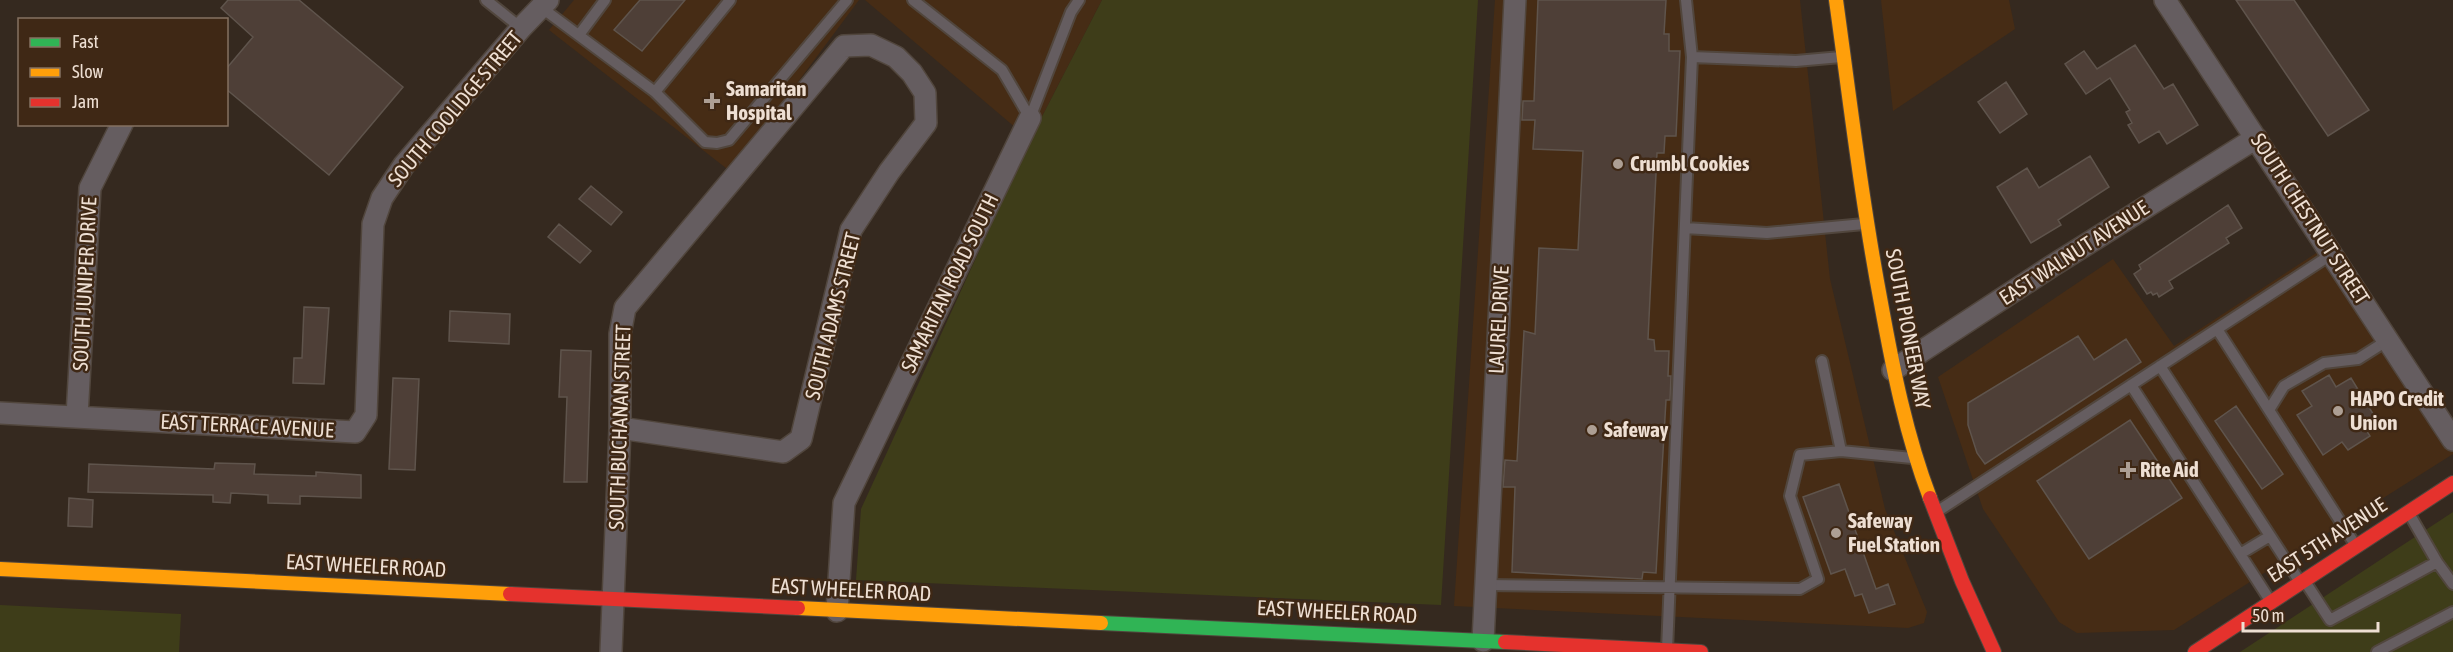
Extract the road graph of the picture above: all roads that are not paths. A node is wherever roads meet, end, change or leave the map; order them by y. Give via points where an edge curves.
1 (486, 0) edge
2 (605, 0) edge
3 (730, 0) edge
4 (847, 0) edge
5 (913, 0) edge
6 (1078, 0) edge
7 (1515, 0) edge
8 (1686, 0) edge
9 (1836, 0) edge
10 (2165, 0) edge
11 (545, 4) edge
12 (521, 28) junction
13 (579, 35) junction
14 (844, 46) joint
15 (1844, 56) junction
16 (1692, 57) junction
17 (655, 92) junction
18 (1030, 118) junction
19 (122, 126) edge
20 (2256, 138) junction
21 (374, 224) joint
22 (1867, 224) junction
23 (1685, 228) junction
24 (2332, 254) junction
25 (2217, 329) junction
26 (2388, 340) junction
27 (1822, 362) dead end
28 (2160, 366) junction
29 (1893, 370) junction
30 (2131, 385) junction
31 (2269, 410) junction
32 (0, 413) edge
33 (77, 416) junction
34 (620, 428) junction
35 (2453, 440) edge
36 (1841, 451) junction
37 (1916, 458) junction
38 (2453, 483) edge
39 (1935, 512) junction
40 (2408, 512) junction
41 (2270, 536) junction
42 (2356, 546) junction
43 (2241, 554) junction
44 (2437, 562) junction
45 (0, 570) edge
46 (2302, 581) junction
47 (2453, 584) edge
48 (1485, 585) junction
49 (1670, 587) junction
50 (614, 599) junction
51 (2271, 602) junction
52 (837, 611) junction
53 (2453, 612) edge
54 (1483, 640) junction
55 (1363, 643) edge
56 (1667, 651) edge
57 (611, 652) edge
58 (1701, 652) edge
59 (1994, 652) edge
60 (2195, 652) edge
61 (2377, 652) edge

1 - 12 lane
2 - 13 lane
3 - 17 lane
4 - 17 lane via 729,140 705,142
5 - 18 lane via 1002,70
6 - 18 lane
7 - 48 street, LAUREL DRIVE
8 - 16 lane
9 - 15 main road, SOUTH PIONEER WAY
10 - 20 street, SOUTH CHESTNUT STREET
11 - 12 street, SOUTH COOLIDGE STREET
11 - 13 lane
12 - 21 street, SOUTH COOLIDGE STREET via 404,165 382,198
13 - 17 lane
14 - 34 street, SOUTH BUCHANAN STREET via 625,308 620,334
14 - 34 street, SOUTH ADAMS STREET via 871,45 896,57 925,93 926,123 851,231 801,440 783,452
15 - 16 lane via 1796,61
15 - 22 main road, SOUTH PIONEER WAY
16 - 23 lane
18 - 52 street, SAMARITAN ROAD SOUTH via 844,503
19 - 33 street, SOUTH JUNIPER DRIVE via 90,188
20 - 24 street, SOUTH CHESTNUT STREET
20 - 29 street, EAST WALNUT AVENUE
21 - 33 street, EAST TERRACE AVENUE via 366,415 355,432
22 - 23 lane via 1767,233
22 - 29 main road, SOUTH PIONEER WAY
23 - 49 lane
24 - 25 lane
24 - 26 street, SOUTH CHESTNUT STREET
25 - 28 lane
25 - 31 lane
26 - 31 lane via 2358,359 2324,363 2284,386
26 - 35 street, SOUTH CHESTNUT STREET
27 - 36 lane
28 - 30 lane
28 - 41 lane
29 - 37 main road, SOUTH PIONEER WAY
30 - 39 lane
30 - 43 lane
31 - 42 lane
32 - 33 street, EAST TERRACE AVENUE
34 - 50 street, SOUTH BUCHANAN STREET
36 - 37 lane
36 - 49 lane via 1800,455 1790,496 1818,579 1800,588
37 - 39 main road, SOUTH PIONEER WAY
38 - 40 main road, EAST 5TH AVENUE
39 - 59 main road, SOUTH PIONEER WAY
40 - 42 main road, EAST 5TH AVENUE
40 - 44 lane
41 - 43 lane
41 - 46 lane
42 - 46 main road, EAST 5TH AVENUE
43 - 51 lane
44 - 46 lane via 2330,621
44 - 47 lane
45 - 50 main road, EAST WHEELER ROAD
46 - 51 main road, EAST 5TH AVENUE
48 - 49 lane
48 - 54 street, LAUREL DRIVE
49 - 56 lane
50 - 52 main road, EAST WHEELER ROAD
50 - 57 street, SOUTH BUCHANAN STREET
51 - 60 main road, EAST 5TH AVENUE
52 - 55 main road, EAST WHEELER ROAD
53 - 61 lane
54 - 55 main road, EAST WHEELER ROAD
54 - 56 main road, EAST WHEELER ROAD
56 - 58 main road, EAST WHEELER ROAD

